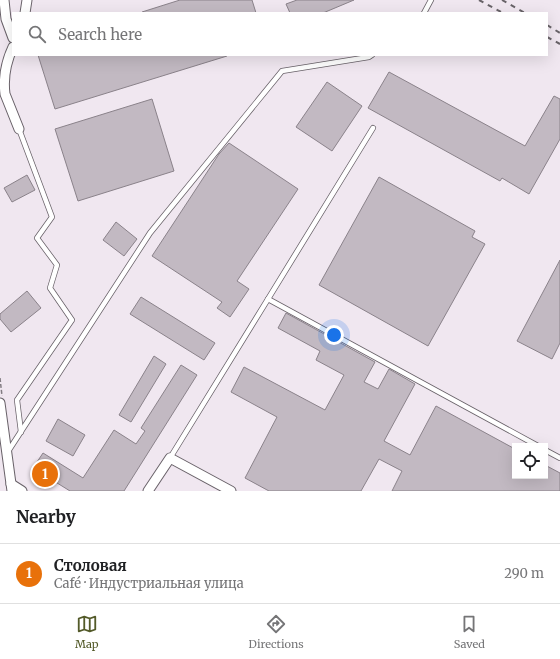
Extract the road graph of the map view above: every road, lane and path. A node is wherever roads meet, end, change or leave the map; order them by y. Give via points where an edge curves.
1 (4, 0) edge
2 (27, 0) edge
3 (431, 0) edge
4 (25, 12) edge
5 (425, 12) edge
6 (12, 35) edge
7 (12, 49) edge
8 (370, 56) edge
9 (373, 128) dead end
10 (19, 129) joint
11 (268, 299) junction
12 (0, 403) edge
13 (21, 432) junction
14 (532, 443) edge
15 (548, 452) edge
16 (7, 454) junction
17 (170, 458) junction
18 (560, 458) edge
19 (11, 488) edge
20 (22, 491) edge
21 (148, 491) edge
22 (231, 491) edge

1 - 6 street via 6,19
2 - 4 street
3 - 5 lane
7 - 10 street via 7,61 4,88
8 - 13 lane via 282,71 150,234
9 - 11 lane
10 - 13 lane via 52,217 37,238 57,265 50,288 72,320 17,400
11 - 14 lane
11 - 17 lane
12 - 16 street
13 - 16 lane
15 - 18 lane
16 - 19 street
17 - 21 street
17 - 22 street
19 - 20 street

